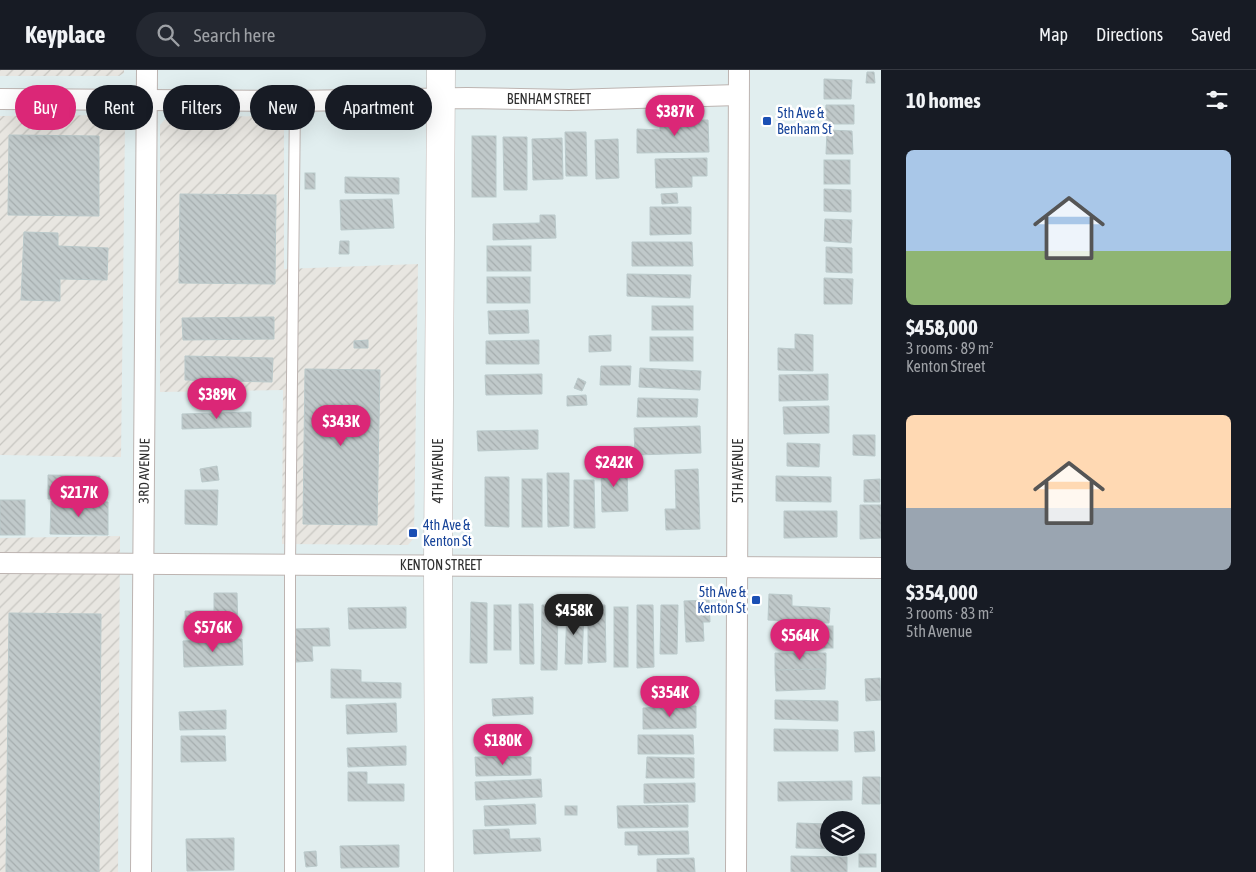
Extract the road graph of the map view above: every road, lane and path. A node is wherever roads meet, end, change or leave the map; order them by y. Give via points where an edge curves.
1 (147, 70) edge
2 (440, 70) edge
3 (738, 70) edge
4 (147, 85) edge
5 (738, 95) junction
6 (440, 98) junction
7 (0, 99) edge
8 (86, 100) edge
9 (153, 101) edge
10 (250, 101) edge
11 (315, 101) edge
12 (147, 130) edge
13 (295, 130) edge
14 (0, 563) edge
15 (143, 564) junction
16 (290, 565) junction
17 (438, 565) junction
18 (738, 568) junction
19 (881, 568) edge
20 (141, 872) edge
21 (290, 872) edge
22 (439, 872) edge
23 (736, 872) edge

1 - 4 street, 3RD AVENUE
2 - 6 street, 4TH AVENUE
3 - 5 street, 5TH AVENUE
5 - 6 street, BENHAM STREET via 569,100
5 - 18 street, 5TH AVENUE
6 - 11 street, BENHAM STREET
6 - 17 street, 4TH AVENUE
7 - 8 street, BENHAM STREET
9 - 10 street, BENHAM STREET
12 - 15 street, 3RD AVENUE
13 - 16 lane
14 - 15 street, KENTON STREET
15 - 16 street, KENTON STREET
15 - 20 street, 3RD AVENUE
16 - 17 street, KENTON STREET
16 - 21 lane
17 - 18 street, KENTON STREET
17 - 22 street, 4TH AVENUE
18 - 19 street, KENTON STREET
18 - 23 street, 5TH AVENUE

